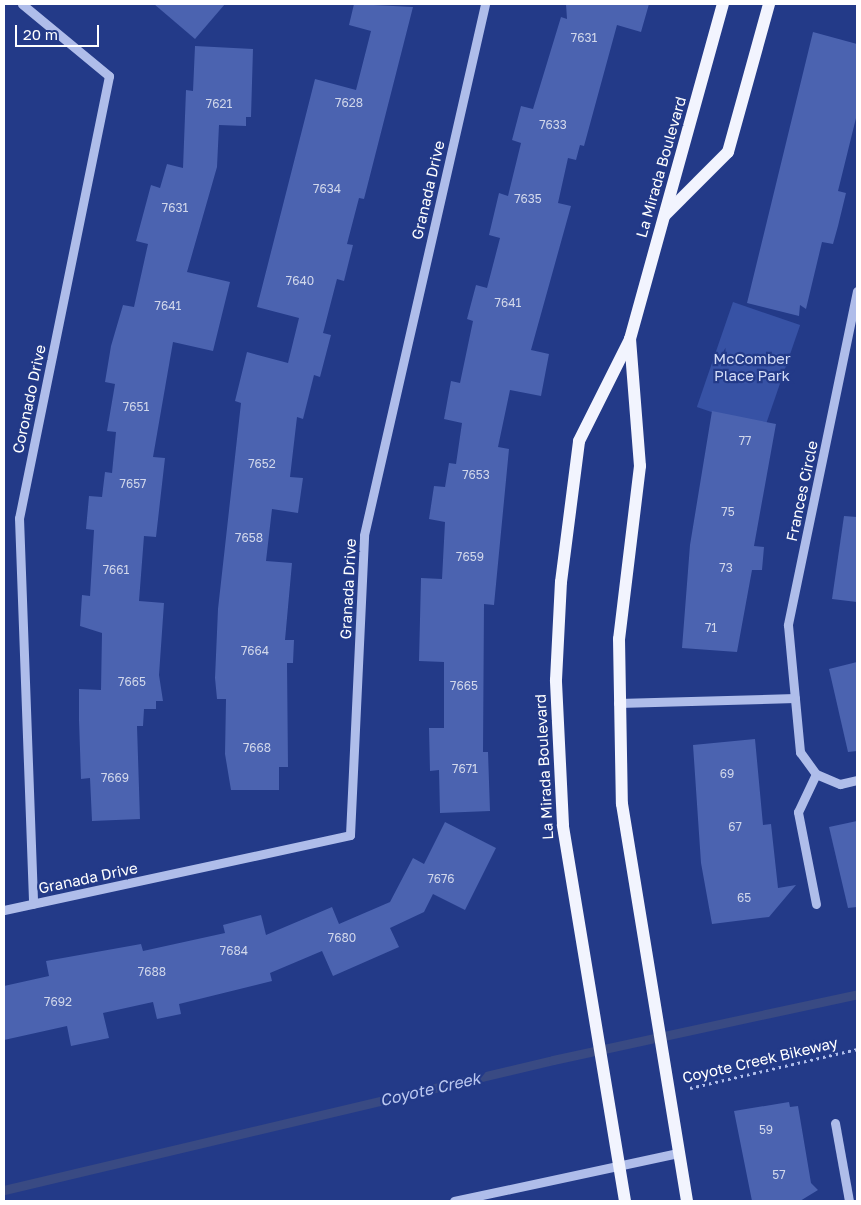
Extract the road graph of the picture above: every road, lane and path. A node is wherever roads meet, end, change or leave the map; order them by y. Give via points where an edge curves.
1 (22, 4) edge
2 (485, 4) edge
3 (723, 4) edge
4 (769, 4) edge
5 (664, 217) junction
6 (857, 291) edge
7 (630, 338) junction
8 (795, 698) junction
9 (618, 703) junction
10 (816, 774) junction
11 (857, 780) edge
12 (33, 904) junction
13 (816, 904) dead end
14 (4, 910) edge
15 (857, 1049) edge
16 (667, 1093) junction
17 (835, 1123) dead end
18 (678, 1153) junction
19 (619, 1166) junction
20 (454, 1201) edge
21 (625, 1201) edge
22 (687, 1201) edge
23 (849, 1201) edge

1 - 12 street, Coronado Drive via 109,76 19,518
2 - 12 street, Granada Drive via 364,535 350,834
3 - 5 main road, La Mirada Boulevard
4 - 5 main road via 728,152
5 - 7 main road, La Mirada Boulevard
6 - 8 street, Frances Circle via 788,625
7 - 9 main road, La Mirada Boulevard via 640,466 622,595
7 - 19 main road, La Mirada Boulevard via 578,441 558,619 556,680 563,825
8 - 9 street
8 - 10 street, Frances Circle via 800,752
9 - 16 main road, La Mirada Boulevard via 622,804
10 - 11 street via 840,784
10 - 13 street via 798,812
12 - 14 street, Granada Drive
15 - 16 path, Coyote Creek Bikeway
16 - 18 main road, La Mirada Boulevard
17 - 23 street
18 - 19 street
18 - 22 main road, La Mirada Boulevard
19 - 20 street
19 - 21 main road, La Mirada Boulevard

